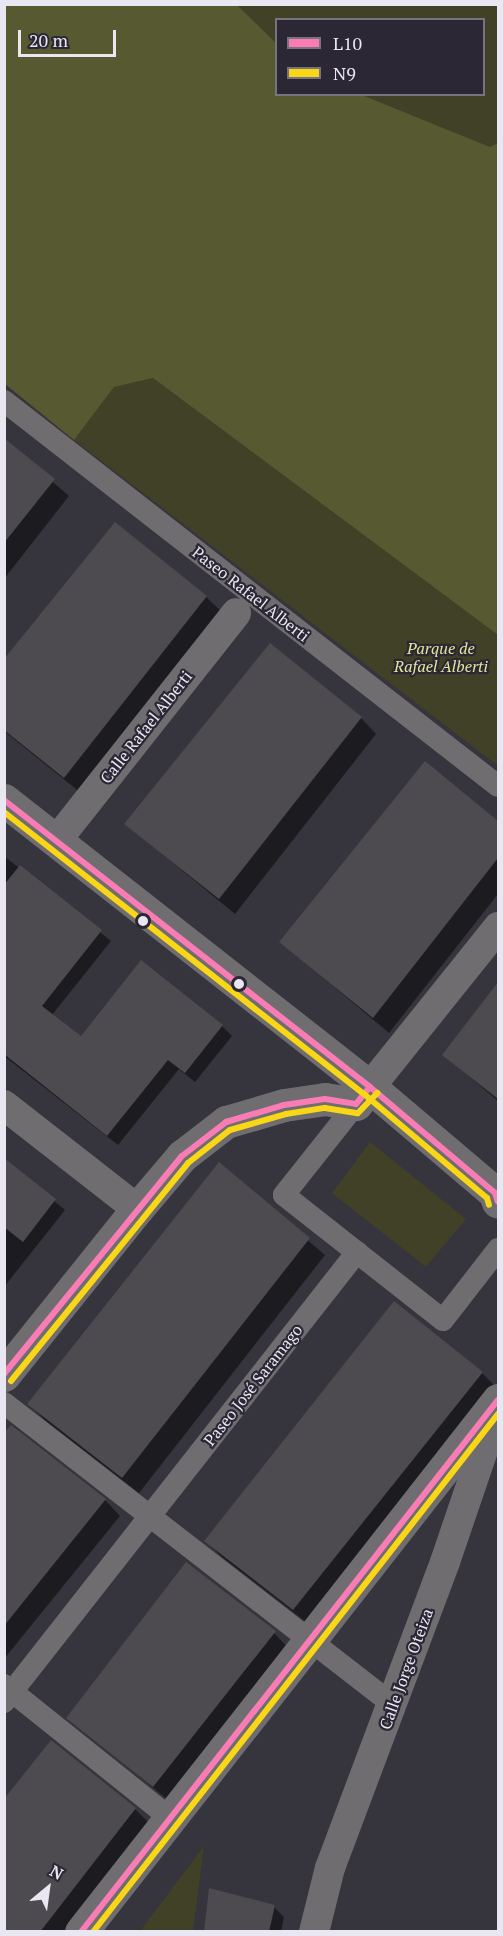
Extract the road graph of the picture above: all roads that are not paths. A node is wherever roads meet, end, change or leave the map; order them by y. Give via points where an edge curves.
1 (4, 401) edge
2 (236, 613) dead end
3 (498, 786) edge
4 (4, 800) edge
5 (57, 840) junction
6 (498, 927) edge
7 (363, 1096) junction
8 (4, 1105) edge
9 (498, 1202) edge
10 (136, 1209) junction
11 (498, 1250) edge
12 (357, 1252) junction
13 (4, 1375) edge
14 (498, 1400) edge
15 (4, 1403) edge
16 (498, 1406) edge
17 (149, 1517) junction
18 (308, 1641) junction
19 (7, 1693) edge
20 (393, 1705) junction
21 (170, 1818) junction
22 (81, 1932) edge
23 (314, 1932) edge

1 - 3 street, Paseo Rafael Alberti
2 - 5 street, Calle Rafael Alberti
4 - 5 street
5 - 7 street
6 - 7 street
7 - 9 street via 495,1193
7 - 10 street via 284,1105 226,1122 182,1156
7 - 12 street via 284,1195
8 - 10 street
10 - 13 street
11 - 12 street via 443,1320
12 - 17 street, Paseo José Saramago
14 - 18 street
15 - 17 street
16 - 20 street, Calle Jorge Oteiza
17 - 18 street
17 - 19 street, Paseo José Saramago
18 - 20 street
18 - 21 street
19 - 21 street, Paseo José Saramago
20 - 23 street, Calle Jorge Oteiza via 330,1868
21 - 22 street

